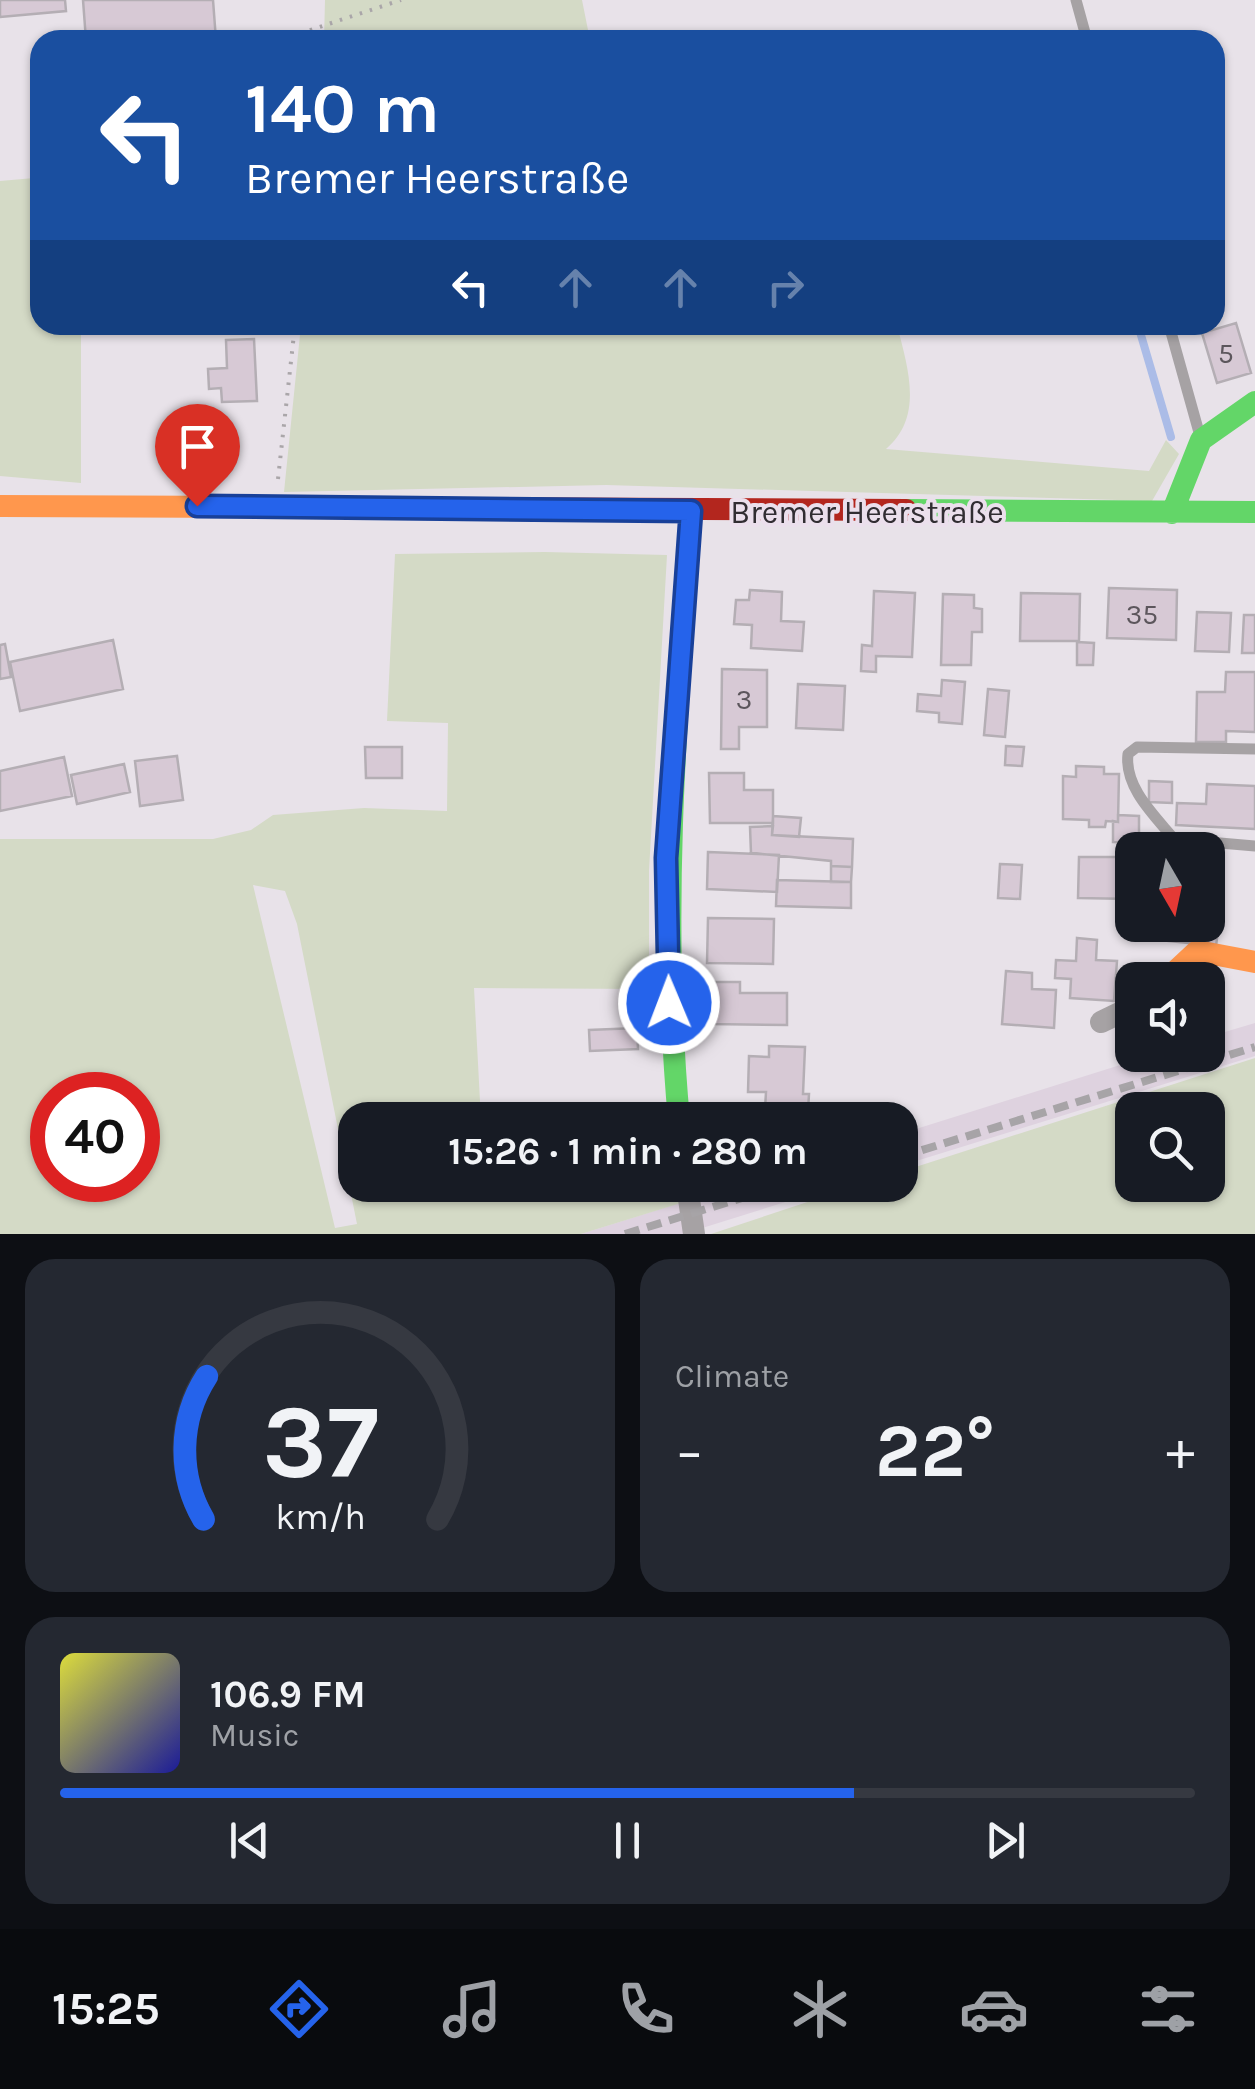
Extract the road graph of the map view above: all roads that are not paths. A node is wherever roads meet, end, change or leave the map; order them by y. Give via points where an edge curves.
1 (1076, 0) edge
2 (1084, 30) edge
3 (1172, 335) edge
4 (1255, 402) edge
5 (1201, 440) junction
6 (0, 506) edge
7 (691, 511) junction
8 (1255, 512) edge
9 (1172, 513) junction
10 (1255, 749) edge
11 (1255, 846) edge
12 (1185, 962) edge
13 (1255, 962) edge
14 (1115, 1016) edge
15 (1102, 1022) dead end
16 (677, 1102) edge
17 (689, 1202) edge
18 (694, 1234) edge

1 - 2 lane
3 - 5 lane
4 - 5 main road
5 - 9 main road
6 - 7 main road, Bremer Heerstraße
7 - 9 main road, Bremer Heerstraße
7 - 16 main road via 666,858 669,1040
8 - 9 main road, Bremer Heerstraße
10 - 11 lane via 1137,747 1126,767 1142,800 1174,838
12 - 13 main road via 1197,951
14 - 15 street
17 - 18 street

